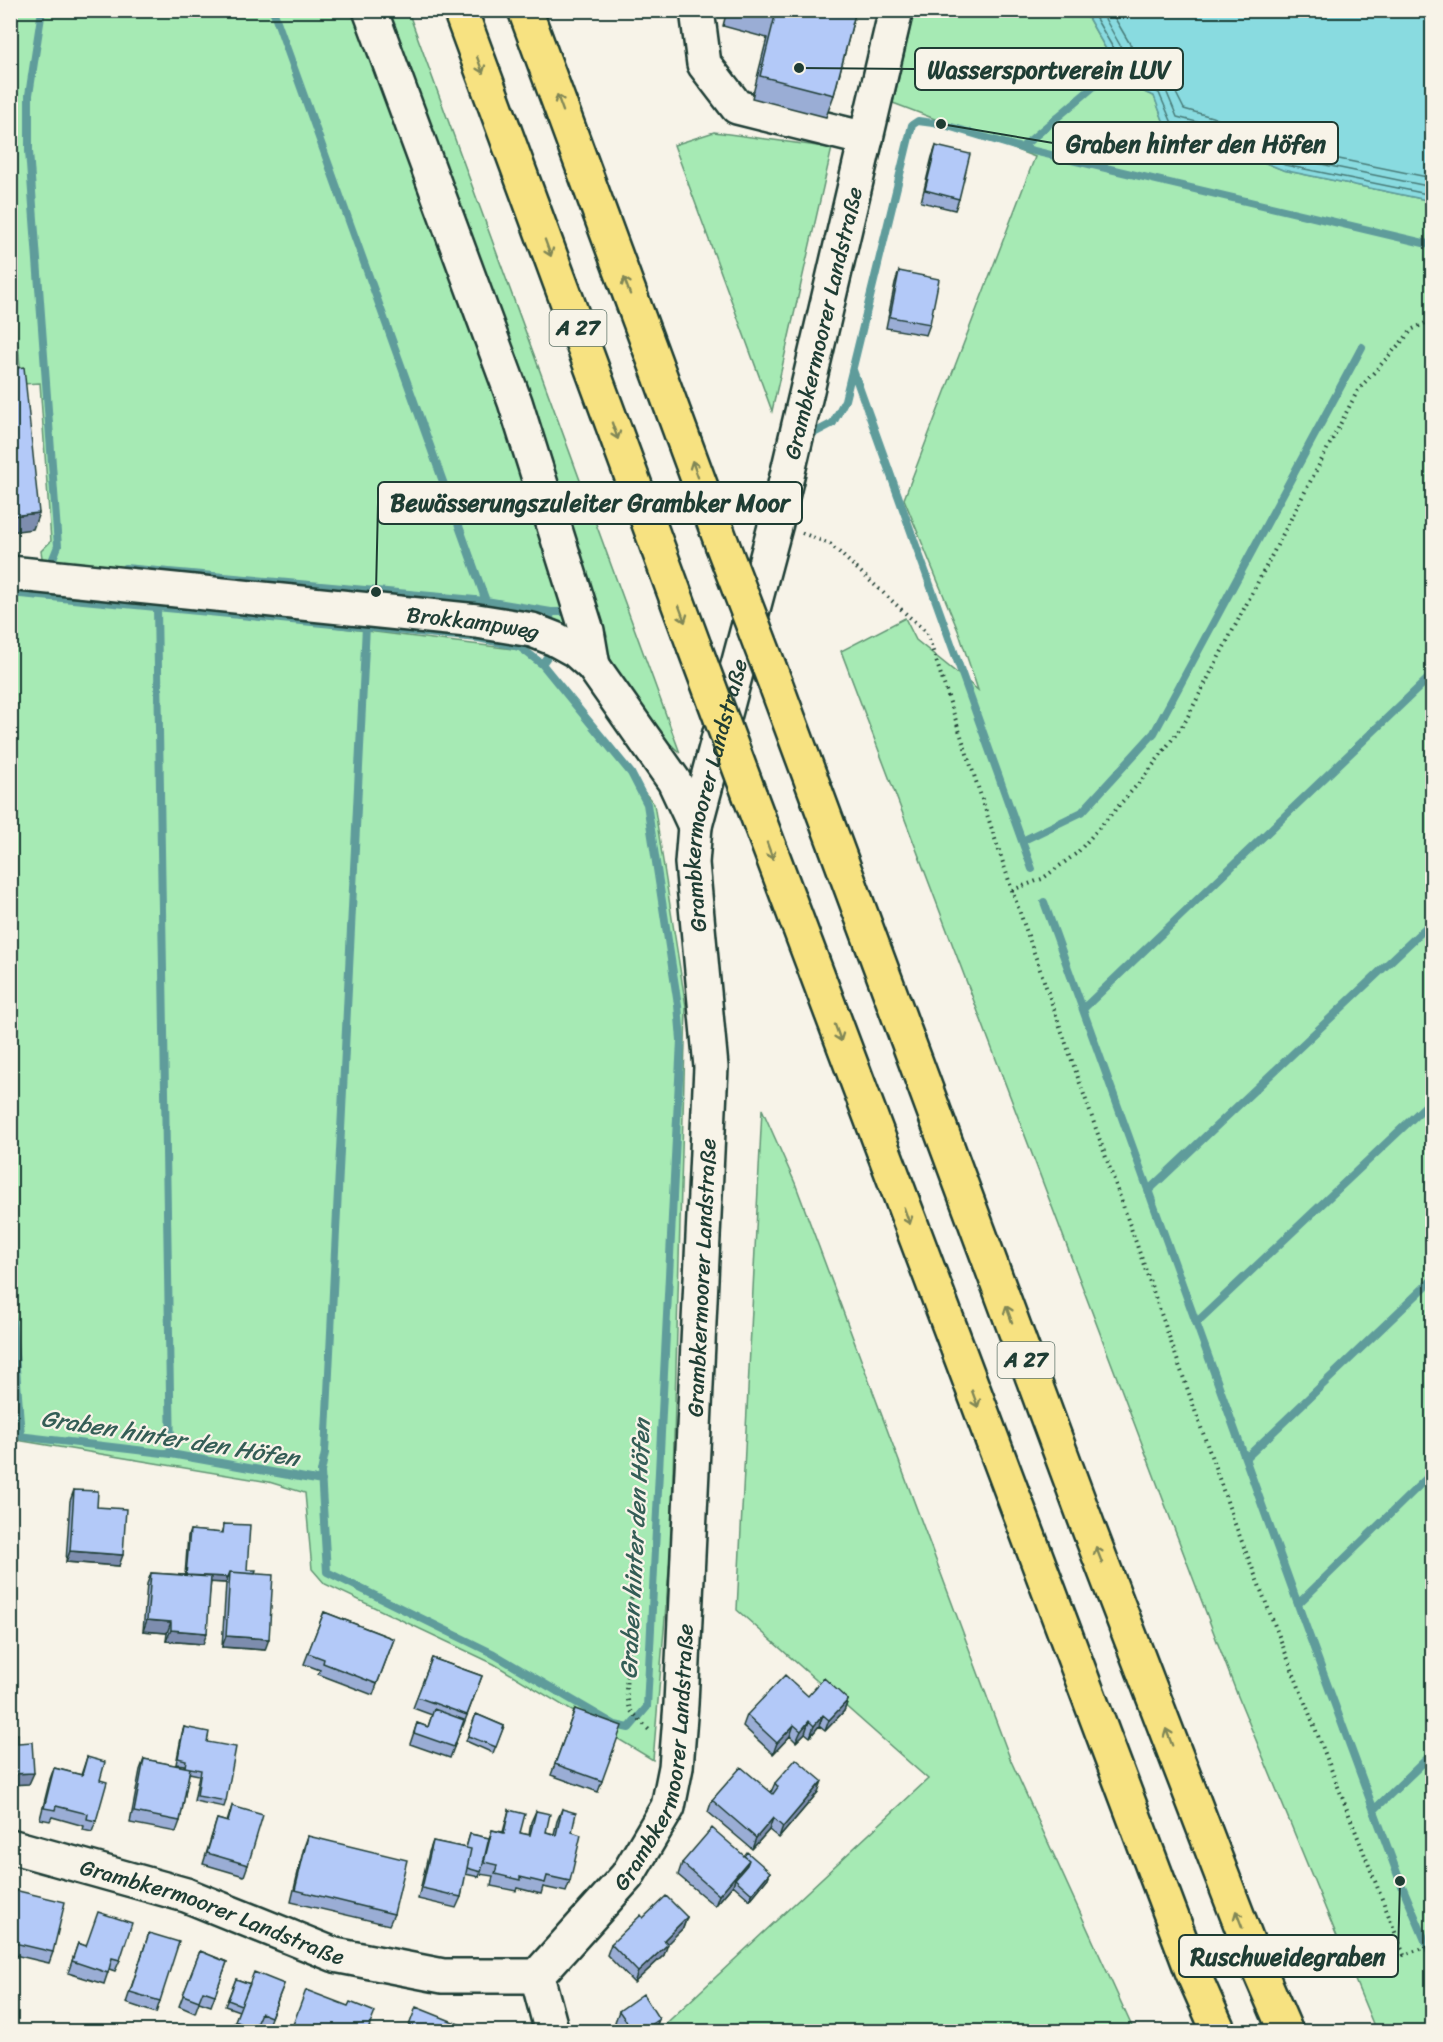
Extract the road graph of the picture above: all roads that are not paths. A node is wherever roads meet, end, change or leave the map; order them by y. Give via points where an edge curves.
1 (370, 10) edge
2 (460, 10) edge
3 (525, 10) edge
4 (697, 10) edge
5 (896, 10) edge
6 (866, 140) junction
7 (10, 573) edge
8 (592, 666) junction
9 (695, 826) junction
10 (10, 1846) edge
11 (537, 1976) junction
12 (552, 2031) edge
13 (1219, 2031) edge
14 (1286, 2031) edge

1 - 8 street via 515,402 587,631
2 -> 13 highway, A 27, bridge via 1034,1557 1192,1971
14 -> 3 highway, A 27, bridge via 1251,1951 1090,1533
4 - 6 street via 704,64 737,107
5 - 6 street, Grambkermoorer Landstraße
6 - 9 street, Grambkermoorer Landstraße via 776,523
7 - 8 street, Brokkampweg via 477,621 532,630 555,639
8 - 9 street, Brokkampweg via 674,781
9 - 11 street, Grambkermoorer Landstraße via 692,863 711,1067 676,1767 668,1807 627,1876
10 - 11 street, Grambkermoorer Landstraße via 186,1895 335,1955 443,1976
11 - 12 street

